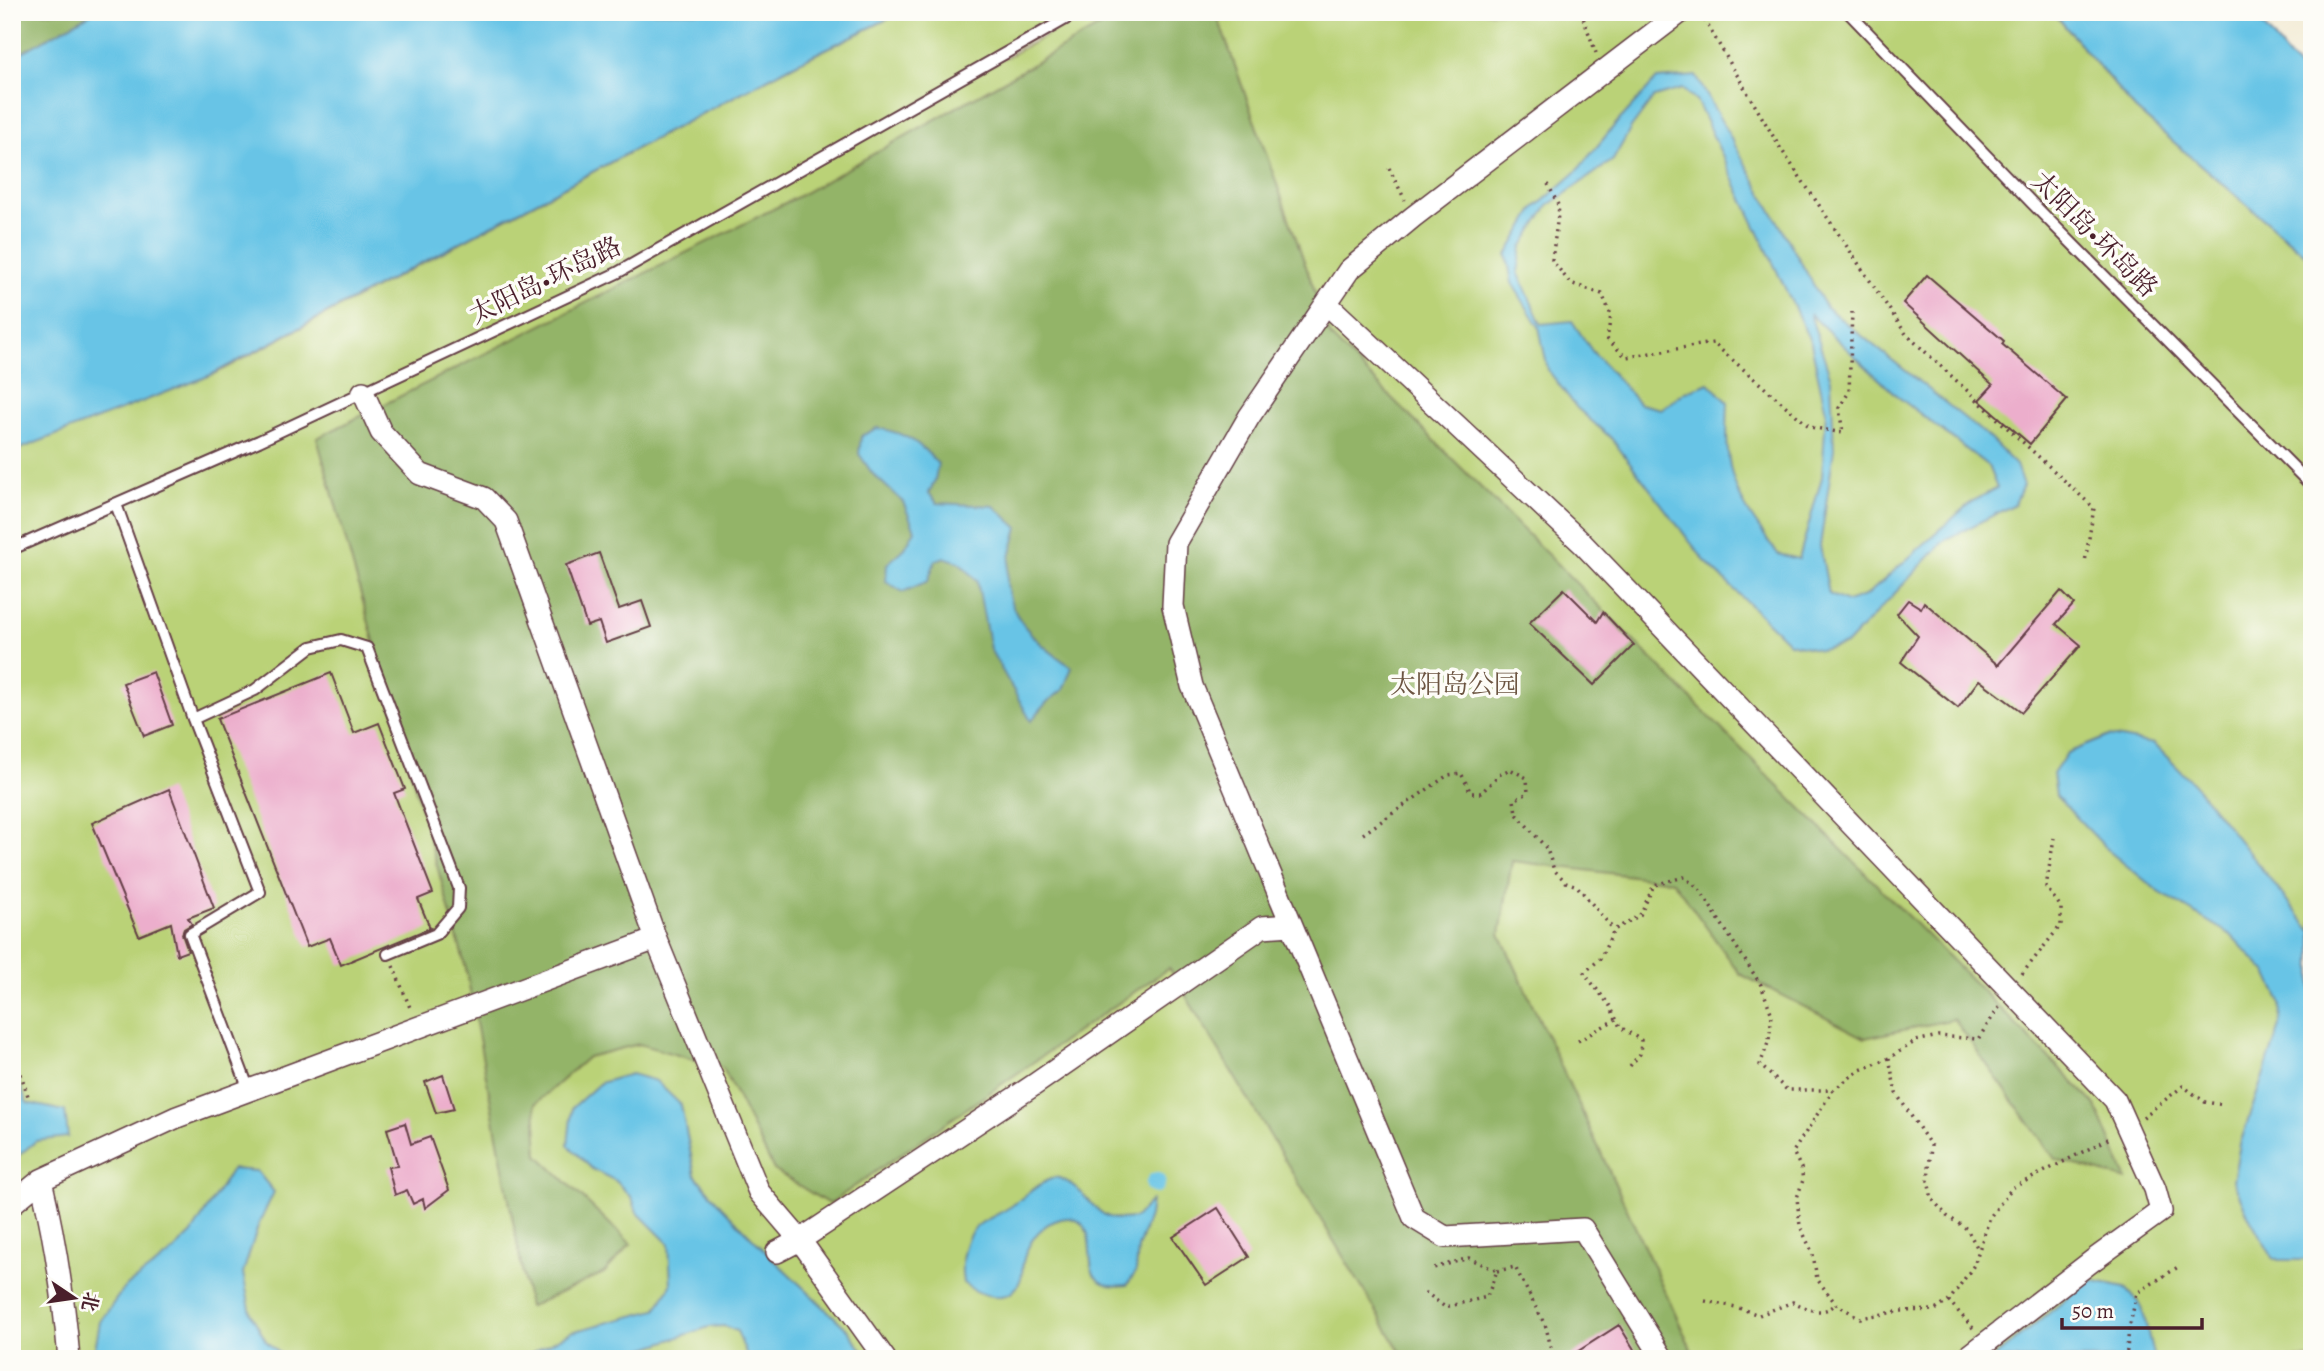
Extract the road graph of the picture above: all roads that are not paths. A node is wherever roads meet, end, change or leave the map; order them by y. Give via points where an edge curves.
1 (1078, 12) edge
2 (1681, 12) edge
3 (1848, 12) edge
4 (1327, 304) junction
5 (363, 392) junction
6 (2312, 486) edge
7 (116, 504) junction
8 (12, 549) edge
9 (193, 719) junction
10 (1292, 925) junction
11 (656, 939) junction
12 (388, 954) road end
13 (249, 1090) junction
14 (41, 1180) junction
15 (12, 1204) edge
16 (800, 1240) junction
17 (777, 1252) dead end
18 (69, 1359) edge
19 (885, 1359) edge
20 (1663, 1359) edge
21 (1965, 1359) edge

1 - 5 lane, 太阳岛•环岛路 via 617,273
2 - 4 street via 1413,217 1349,270
3 - 6 lane, 太阳岛•环岛路
4 - 10 street via 1249,417 1176,543 1173,606 1192,686
4 - 21 street via 1582,543 2115,1100 2161,1211
5 - 7 lane, 太阳岛•环岛路
5 - 11 street via 381,432 420,474 484,498 506,521
7 - 8 lane, 太阳岛•环岛路
7 - 9 lane
9 - 12 lane via 254,690 311,647 341,640 367,648 459,888 458,908 436,934
9 - 13 lane via 260,892 190,934
10 - 16 street via 1262,927
10 - 20 street via 1413,1217 1445,1237 1583,1229
11 - 13 street
11 - 16 street via 759,1192
13 - 14 street via 177,1117
14 - 15 street
14 - 18 street via 66,1316
16 - 17 street
16 - 19 street

